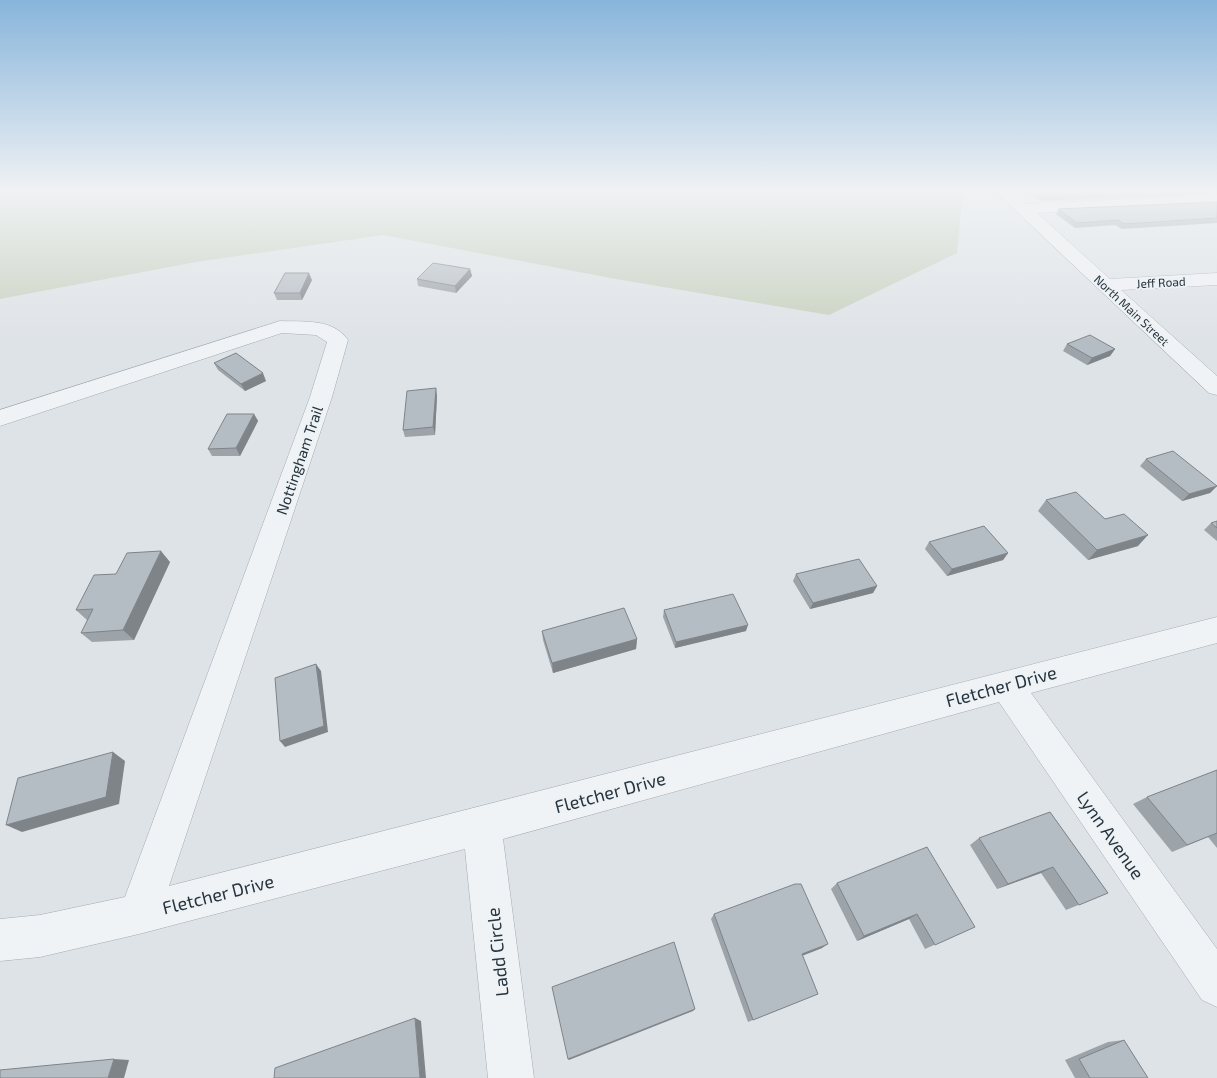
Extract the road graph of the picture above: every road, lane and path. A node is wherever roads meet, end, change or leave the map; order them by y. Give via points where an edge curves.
1 (1057, 241) edge
2 (1217, 279) edge
3 (1105, 285) junction
4 (1217, 388) edge
5 (0, 418) edge
6 (1217, 630) edge
7 (1006, 685) junction
8 (482, 826) junction
9 (139, 914) junction
10 (0, 940) edge
11 (1217, 985) edge
12 (511, 1078) edge

1 - 3 street, North Main Street
2 - 3 street, Jeff Road
3 - 4 street, North Main Street
5 - 9 street, Nottingham Trail via 280,328 321,329 338,340 321,397
6 - 7 street, Fletcher Drive
7 - 8 street, Fletcher Drive
7 - 11 street, Lynn Avenue
8 - 9 street, Fletcher Drive
8 - 12 street, Ladd Circle
9 - 10 street, Fletcher Drive via 40,936

